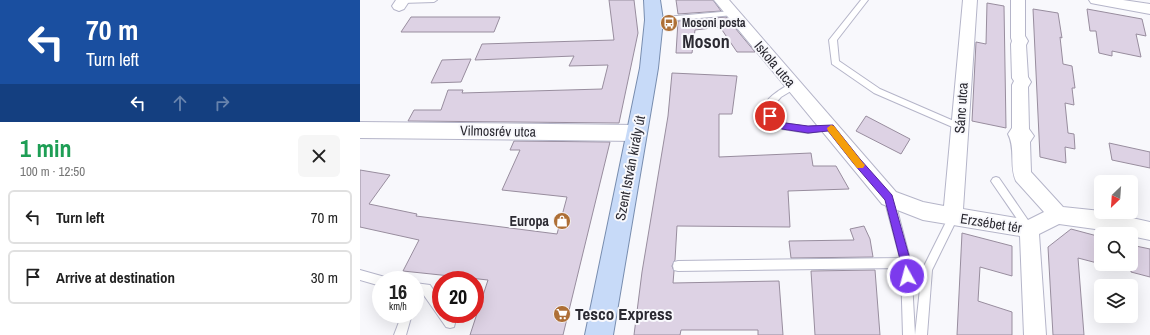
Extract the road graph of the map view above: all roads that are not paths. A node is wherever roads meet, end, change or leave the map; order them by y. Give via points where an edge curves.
1 (434, 0) edge
2 (652, 0) edge
3 (721, 0) edge
4 (865, 0) edge
5 (970, 0) edge
6 (1018, 0) edge
7 (1096, 0) edge
8 (401, 2) edge
9 (1150, 9) edge
10 (732, 13) junction
11 (654, 20) junction
12 (793, 86) junction
13 (830, 127) junction
14 (960, 127) junction
15 (360, 130) edge
16 (637, 133) junction
17 (996, 182) dead end
18 (889, 198) junction
19 (1058, 215) junction
20 (952, 217) junction
21 (1029, 229) junction
22 (1150, 231) edge
23 (906, 263) junction
24 (678, 266) dead end
25 (360, 275) edge
26 (372, 278) edge
27 (424, 289) edge
28 (432, 297) edge
29 (404, 323) edge
30 (921, 332) edge
31 (400, 335) edge
32 (599, 335) edge
33 (909, 335) edge
34 (1035, 335) edge

1 - 8 lane
2 - 11 main road, Szent István király út
3 - 10 street, Iskola utca
4 - 14 lane via 833,40 836,62 877,91
5 - 14 street, Sánc utca
6 - 19 street via 1022,175
7 - 9 street
10 - 11 lane
10 - 12 street, Iskola utca
11 - 16 main road, Szent István király út via 649,68
12 - 13 street, Iskola utca
12 - 13 lane via 778,95 769,105 770,116 782,126 808,130
13 - 18 street, Erzsébet tér
14 - 20 street, Sánc utca
15 - 16 main road, Vilmosrév utca
16 - 32 main road, Szent István király út
17 - 21 lane
18 - 20 street, Erzsébet tér via 923,211
18 - 23 lane, Erzsébet tér
19 - 21 street
19 - 22 street via 1101,220
20 - 21 street, Erzsébet tér
20 - 30 lane, Erzsébet tér via 926,270
21 - 34 street
23 - 24 lane
23 - 33 lane, Erzsébet tér
25 - 26 lane
27 - 28 lane
29 - 31 lane

